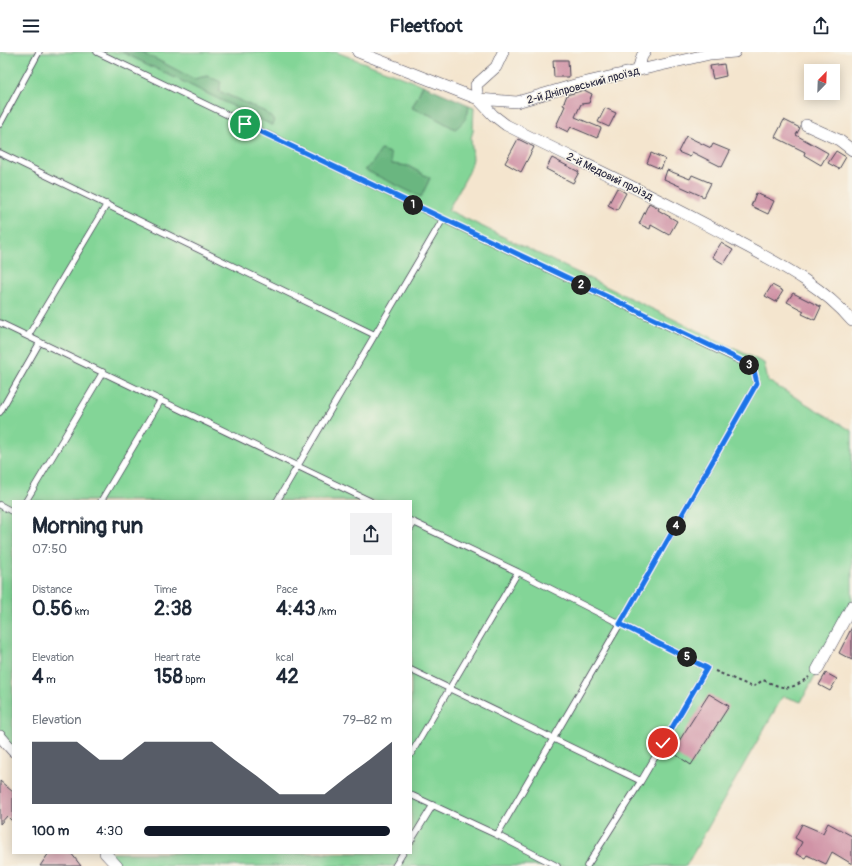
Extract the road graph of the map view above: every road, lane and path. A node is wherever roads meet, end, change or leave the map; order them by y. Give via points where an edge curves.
1 (40, 52) edge
2 (96, 52) edge
3 (358, 52) edge
4 (503, 52) edge
5 (645, 52) edge
6 (735, 52) edge
7 (638, 70) junction
8 (478, 99) junction
9 (0, 124) edge
10 (806, 125) dead end
11 (852, 150) edge
12 (0, 153) edge
13 (107, 204) junction
14 (443, 219) junction
15 (852, 321) edge
16 (0, 323) edge
17 (375, 335) junction
18 (28, 336) junction
19 (40, 342) junction
20 (103, 372) junction
21 (161, 400) junction
22 (0, 412) edge
23 (298, 466) junction
24 (27, 500) edge
25 (102, 500) edge
26 (278, 500) edge
27 (368, 500) edge
28 (0, 505) edge
29 (12, 511) edge
30 (412, 524) edge
31 (518, 572) junction
32 (852, 606) edge
33 (620, 624) junction
34 (707, 668) junction
35 (412, 670) edge
36 (817, 670) joint
37 (449, 688) junction
38 (0, 736) edge
39 (554, 739) junction
40 (12, 750) edge
41 (412, 752) edge
42 (641, 781) junction
43 (412, 795) edge
44 (433, 805) junction
45 (497, 836) junction
46 (412, 839) edge
47 (106, 854) edge
48 (403, 854) edge
49 (116, 866) edge
50 (395, 866) edge
51 (557, 866) edge
52 (586, 866) edge

1 - 9 lane
2 - 14 lane
3 - 8 street, 2-й Медовий проїзд
4 - 8 street via 496,67 476,85
5 - 7 street
6 - 7 street, 2-й Дніпровський проїзд via 710,54
7 - 8 street, 2-й Дніпровський проїзд via 517,102
8 - 15 street, 2-й Медовий проїзд via 506,125 694,217 780,264 822,292
10 - 11 street via 839,140
12 - 13 lane
13 - 17 lane
13 - 18 lane
14 - 17 lane
14 - 33 lane via 753,366 757,383
16 - 18 lane
17 - 23 lane
18 - 19 lane
19 - 20 lane
19 - 22 lane
20 - 21 lane
20 - 24 lane
21 - 23 lane
21 - 25 lane
23 - 26 lane
23 - 27 lane
28 - 29 lane
30 - 31 lane
31 - 33 lane
31 - 37 lane
32 - 36 street
33 - 34 lane
33 - 39 lane
34 - 36 path via 753,687 763,680 784,688 796,686
34 - 42 lane
35 - 37 lane
37 - 39 lane
37 - 41 lane
38 - 40 street
39 - 42 lane
39 - 45 lane
42 - 52 lane
43 - 44 lane
44 - 45 lane
44 - 46 lane
45 - 51 lane
47 - 49 street
48 - 50 lane

